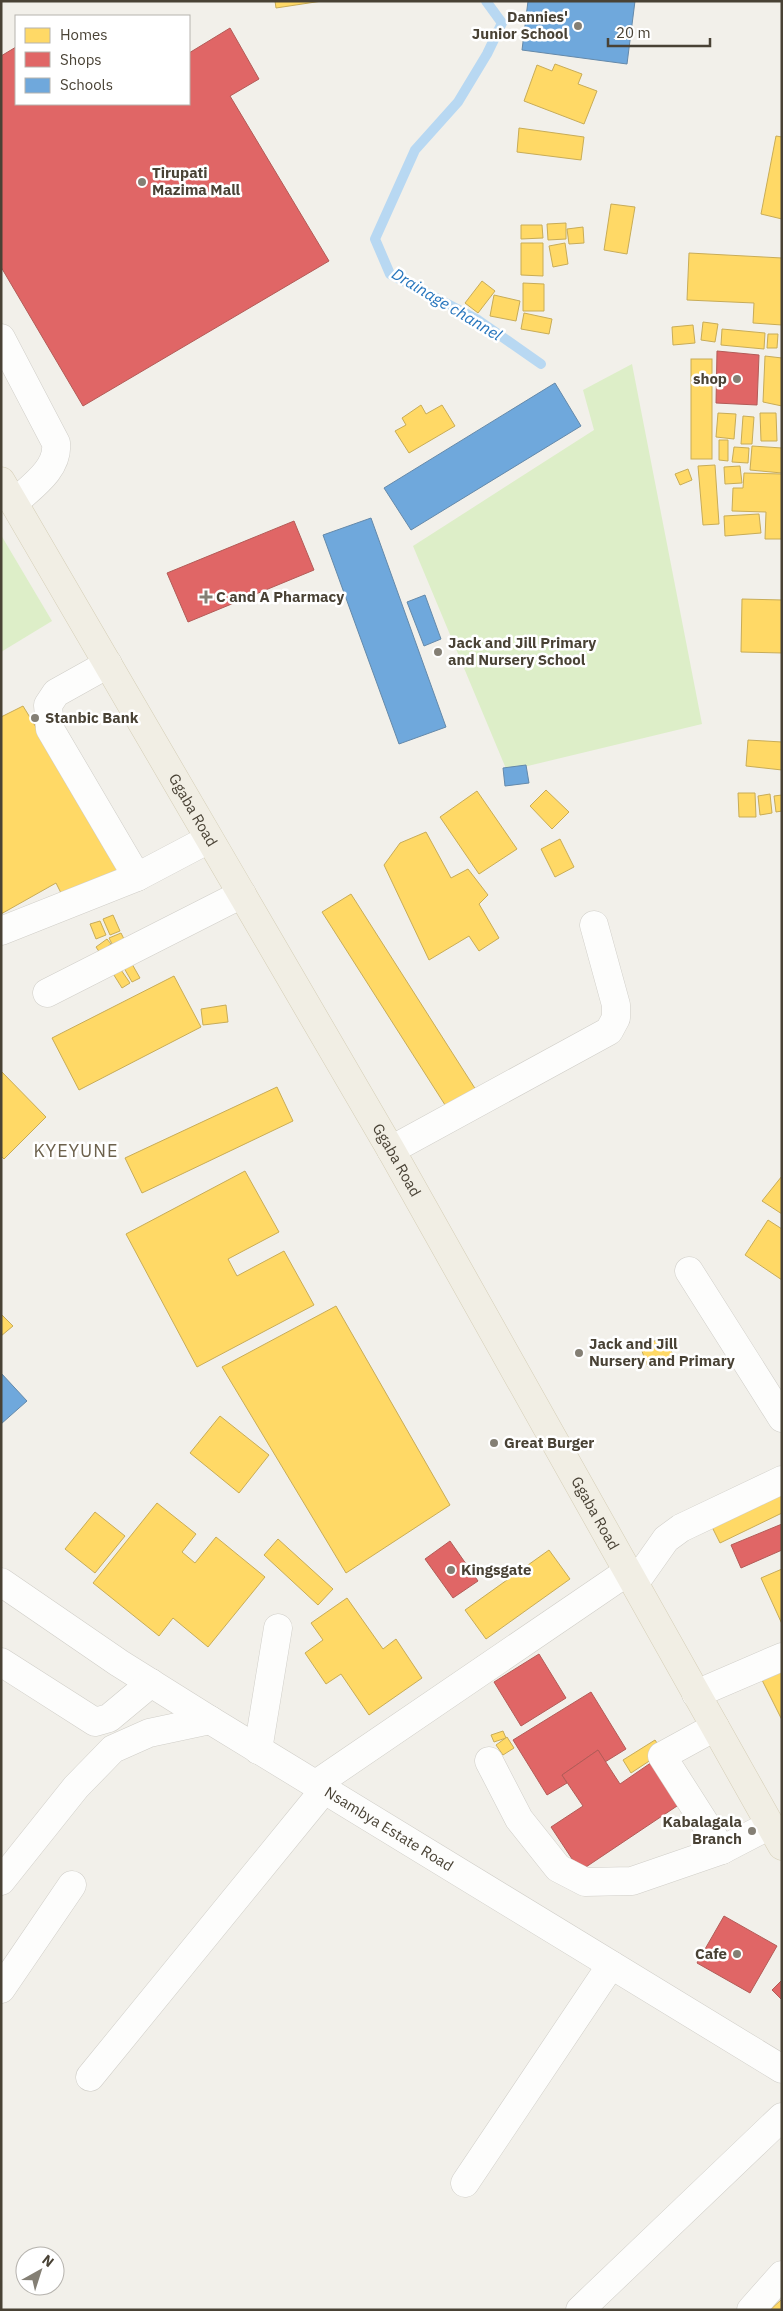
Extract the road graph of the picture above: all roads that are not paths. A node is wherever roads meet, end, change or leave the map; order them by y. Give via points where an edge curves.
1 (1, 338) edge
2 (11, 380) edge
3 (8, 492) edge
4 (108, 664) junction
5 (209, 839) junction
6 (137, 877) junction
7 (242, 894) junction
8 (594, 925) dead end
9 (1, 931) edge
10 (48, 992) dead end
11 (391, 1150) junction
12 (689, 1271) dead end
13 (782, 1418) edge
14 (782, 1480) edge
15 (631, 1578) junction
16 (1, 1582) edge
17 (278, 1628) dead end
18 (782, 1657) edge
19 (1, 1662) edge
20 (151, 1683) junction
21 (696, 1694) junction
22 (210, 1720) junction
23 (715, 1727) junction
24 (258, 1750) junction
25 (489, 1762) dead end
26 (320, 1787) junction
27 (776, 1836) edge
28 (722, 1850) junction
29 (1, 1881) edge
30 (72, 1885) dead end
31 (612, 1965) junction
32 (1, 1989) edge
33 (782, 2069) edge
34 (90, 2077) dead end
35 (782, 2116) edge
36 (465, 2182) dead end
37 (782, 2275) edge
38 (580, 2310) edge
39 (751, 2310) edge

1 - 2 street
2 - 3 street via 56,443 57,451 45,474
3 - 4 main road, Ggaba Road
4 - 5 main road, Ggaba Road
4 - 6 street via 56,692 48,705 50,729
5 - 6 street
5 - 7 main road, Ggaba Road
6 - 9 street
7 - 10 street
7 - 11 main road, Ggaba Road
8 - 11 street via 616,1005 616,1018 609,1031
11 - 15 main road, Ggaba Road
12 - 13 street
14 - 15 street via 681,1528 666,1539
15 - 21 main road, Ggaba Road
15 - 26 street
16 - 20 street, Nsambya Estate Road
17 - 24 street
18 - 21 street
19 - 20 street via 95,1722 109,1718
20 - 22 street, Nsambya Estate Road
21 - 23 main road, Ggaba Road
22 - 24 street, Nsambya Estate Road
22 - 29 street via 149,1733 112,1749 76,1787
23 - 27 main road, Ggaba Road
23 - 28 street via 662,1756
24 - 26 street, Nsambya Estate Road
25 - 28 street via 519,1819 558,1868 585,1882 632,1881
26 - 31 street, Nsambya Estate Road
26 - 34 street
27 - 28 street
30 - 32 street
31 - 33 street, Nsambya Estate Road
31 - 36 street
35 - 38 street
37 - 39 street

